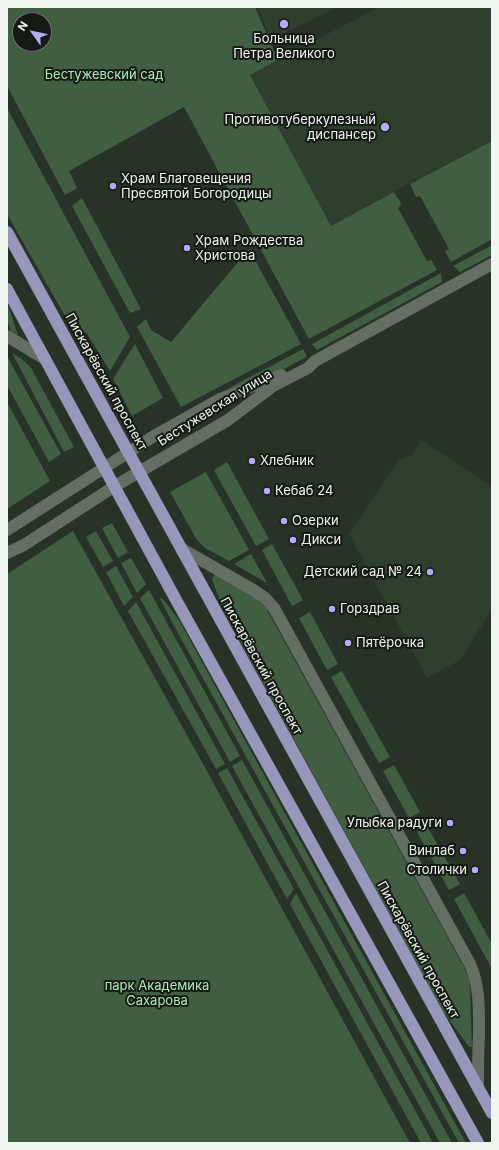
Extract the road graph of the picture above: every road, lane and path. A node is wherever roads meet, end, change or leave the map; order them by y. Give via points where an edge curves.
1 (7, 232) edge
2 (492, 264) edge
3 (7, 289) edge
4 (7, 336) edge
5 (45, 359) junction
6 (315, 361) junction
7 (129, 452) junction
8 (104, 467) junction
9 (140, 472) junction
10 (115, 486) junction
11 (7, 530) edge
12 (182, 549) junction
13 (7, 553) edge
14 (478, 1088) junction
15 (492, 1114) edge
16 (478, 1143) edge

1 - 7 main road, Пискарёвский проспект
2 - 6 street, Бестужевская улица
3 - 5 main road
4 - 5 street
5 - 8 main road
6 - 7 street, Бестужевская улица via 304,363 279,376 220,399
6 - 9 street, Бестужевская улица via 308,368 273,386 228,420
7 - 8 street, Бестужевская улица
7 - 9 main road, Пискарёвский проспект
8 - 10 main road
8 - 11 street, Бестужевская улица
9 - 10 street, Бестужевская улица
9 - 12 main road, Пискарёвский проспект
10 - 13 street, Бестужевская улица via 24,545
10 - 16 main road
12 - 14 main road, Пискарёвский проспект
12 - 14 street via 255,590 274,608 394,825 475,975 479,1004
14 - 15 main road, Пискарёвский проспект

